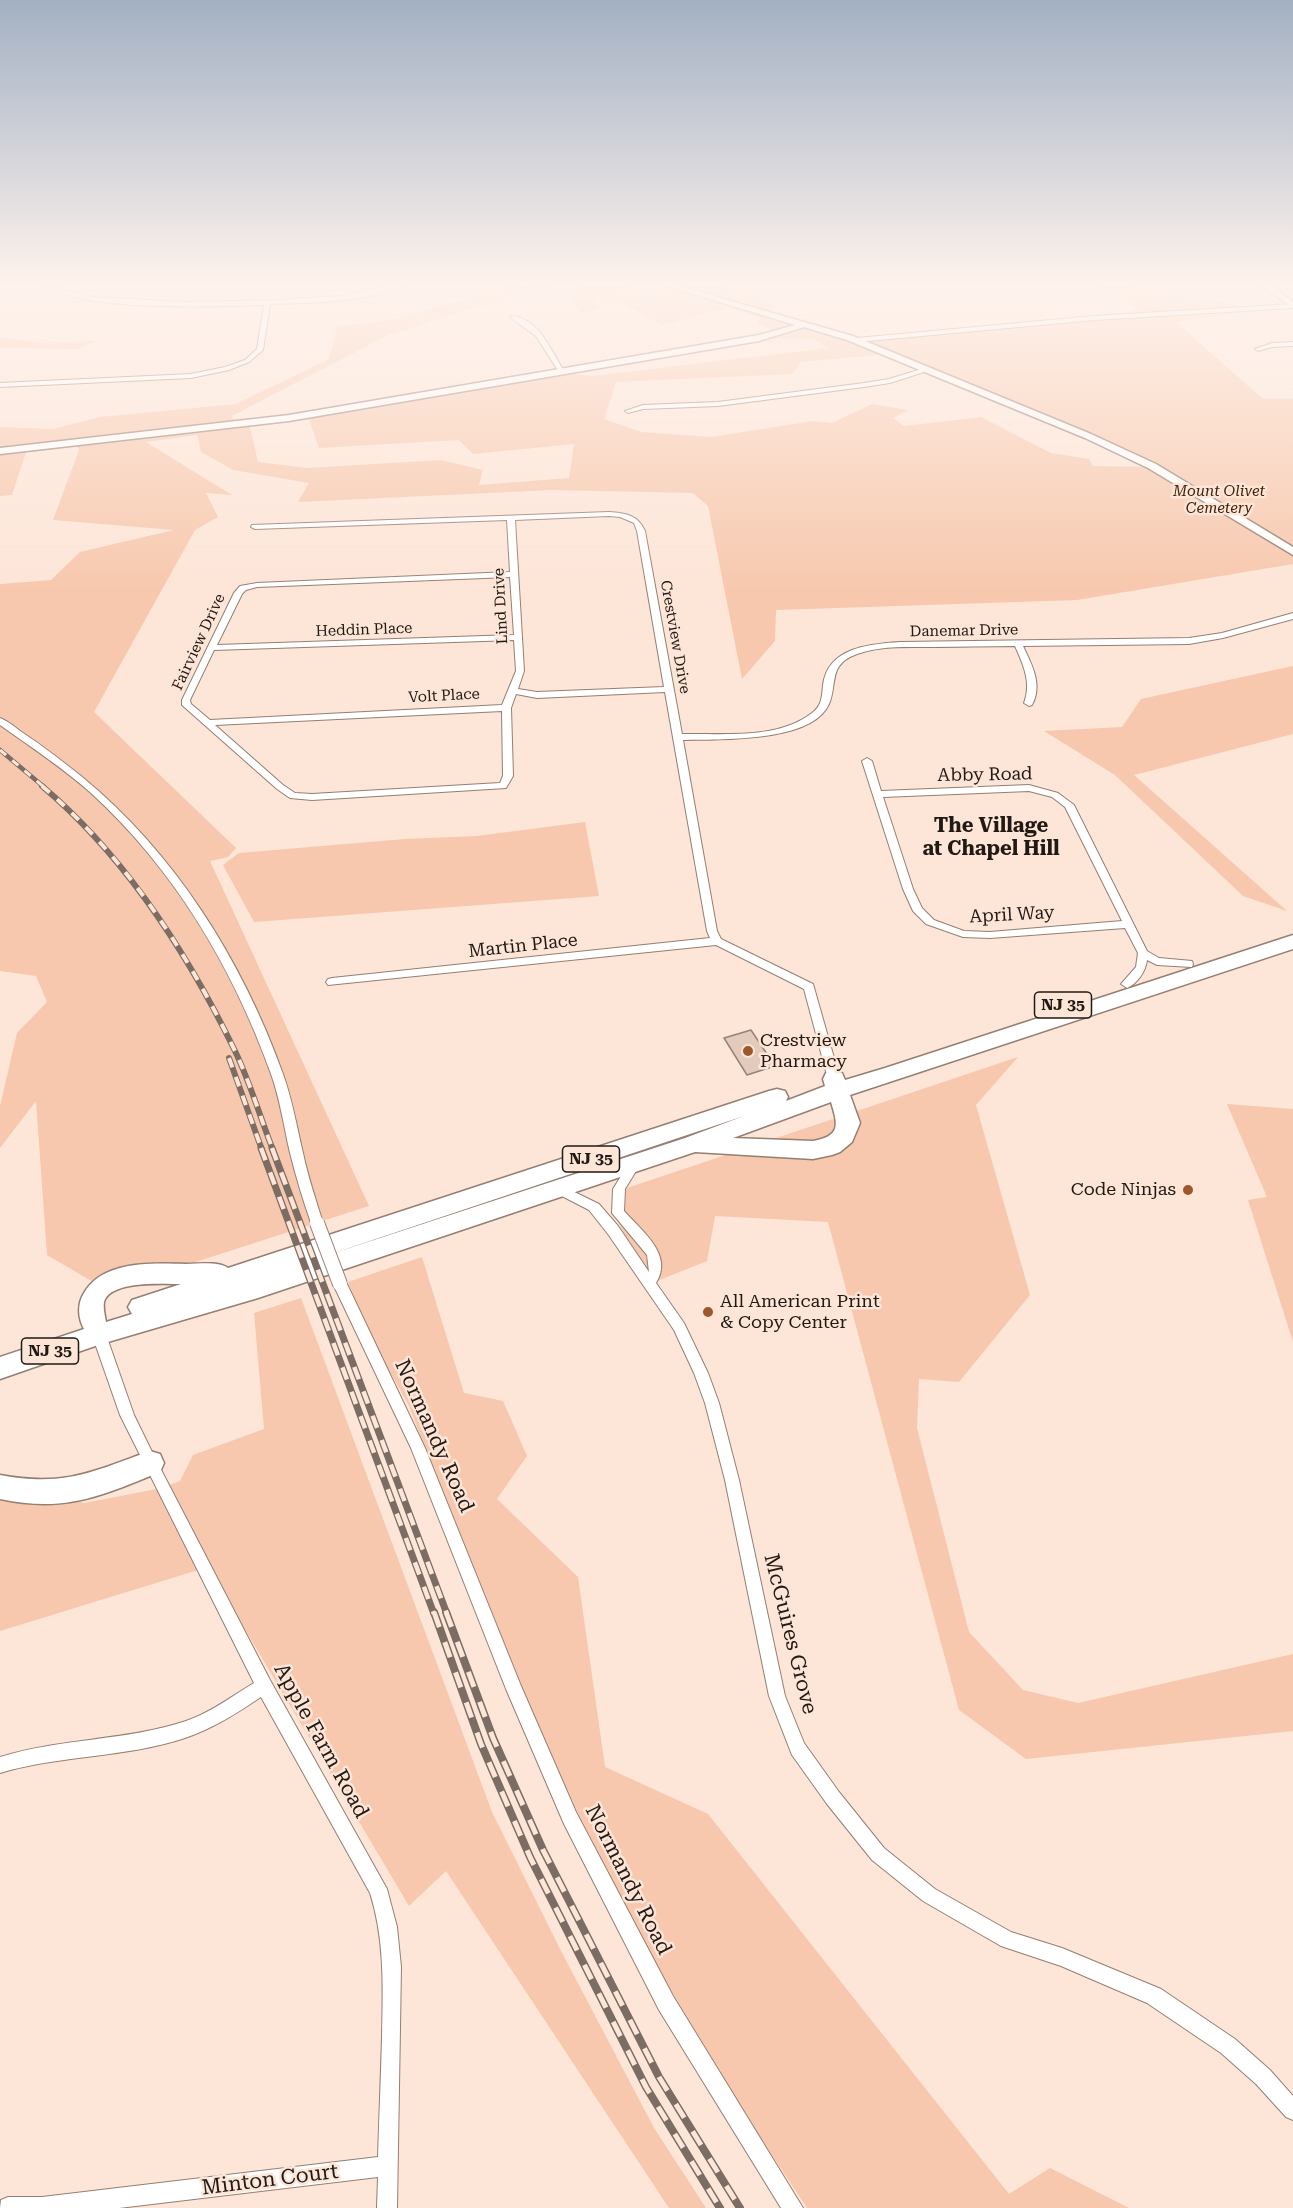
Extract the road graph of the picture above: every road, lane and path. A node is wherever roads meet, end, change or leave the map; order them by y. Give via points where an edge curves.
1 (472, 386) edge
2 (864, 386) edge
3 (965, 386) edge
4 (628, 411) dead end
5 (0, 451) edge
6 (511, 518) junction
7 (255, 527) dead end
8 (1293, 552) edge
9 (514, 574) junction
10 (1293, 616) edge
11 (519, 637) junction
12 (1018, 644) junction
13 (210, 648) junction
14 (669, 689) junction
15 (514, 691) junction
16 (1029, 704) dead end
17 (506, 708) junction
18 (0, 721) edge
19 (209, 723) junction
20 (678, 737) junction
21 (867, 761) dead end
22 (877, 794) junction
23 (1128, 924) junction
24 (1293, 930) edge
25 (717, 941) junction
26 (1293, 942) edge
27 (1143, 953) junction
28 (1188, 964) junction
29 (332, 982) dead end
30 (1127, 984) junction
31 (836, 1084) junction
32 (693, 1144) junction
33 (635, 1163) junction
34 (558, 1189) junction
35 (261, 1268) junction
36 (649, 1282) junction
37 (97, 1328) junction
38 (0, 1353) edge
39 (0, 1368) edge
40 (150, 1463) junction
41 (0, 1487) edge
42 (264, 1686) junction
43 (0, 1765) edge
44 (1293, 2110) edge
45 (388, 2166) junction
46 (8, 2207) edge
47 (387, 2208) edge
48 (793, 2208) edge

1 - 5 street via 289,417
2 - 4 street
3 - 8 street via 1144,462
6 - 7 street, Crestview Drive
6 - 9 street, Lind Drive
6 - 14 street, Crestview Drive via 616,514 637,522
9 - 11 street, Lind Drive
9 - 13 street, Fairview Drive via 243,588
10 - 12 street, Danemar Drive via 1189,640
11 - 13 street, Heddin Place
11 - 15 street, Lind Drive via 520,671
12 - 16 street via 1034,687
12 - 20 street, Danemar Drive via 900,645 861,650 834,666 824,706 803,723 770,732
13 - 19 street, Fairview Drive via 186,700 190,709
14 - 15 street via 537,694
14 - 20 street, Crestview Drive
15 - 17 street, Volt Place
17 - 19 street, Volt Place
17 - 19 street, Fairview Drive via 508,776 503,786 312,797 293,796 280,788
18 - 48 street, Normandy Road, bridge via 69,770 130,824 205,923 244,994 278,1077 300,1168 339,1284 418,1448 513,1689 570,1818 666,2003
20 - 25 street, Crestview Drive via 712,931
21 - 22 street, April Way
22 - 23 street, Abby Road via 1029,788 1055,795 1077,816
22 - 23 street, April Way via 908,889 922,916 936,925 974,935
23 - 27 street, Abby Road
24 - 28 highway, NJ 35
25 - 29 street, Martin Place
25 - 31 street via 809,987
26 - 31 highway, NJ 35 via 893,1074
27 - 28 street via 1156,961
27 - 30 street via 1140,968
28 - 30 highway, NJ 35
30 - 31 highway, NJ 35
31 - 32 highway, NJ 35
31 - 32 highway via 849,1123 844,1136 832,1146 813,1150
31 - 35 highway, NJ 35
32 - 33 highway, NJ 35
33 - 34 highway, NJ 35
33 - 36 street via 619,1189 617,1202 622,1219 653,1253 656,1272
34 - 36 street, McGuires Grove via 594,1207
34 - 37 highway, NJ 35 via 258,1288
35 - 37 highway, NJ 35
35 - 37 highway via 202,1275 117,1277 91,1300 89,1310
36 - 44 street, McGuires Grove via 679,1326 712,1403 777,1696 798,1749 833,1798 878,1854 929,1895 1007,1940 1062,1957 1154,1996 1228,2046
37 - 38 highway, NJ 35
37 - 39 highway, NJ 35
37 - 40 street, Apple Farm Road via 127,1415
40 - 41 highway via 69,1493 43,1495
40 - 42 street, Apple Farm Road
42 - 43 street via 181,1732 61,1750
42 - 45 street, Apple Farm Road via 378,1889 390,1927 393,1977
45 - 46 street, Minton Court via 42,2207
45 - 47 street, Apple Farm Road

